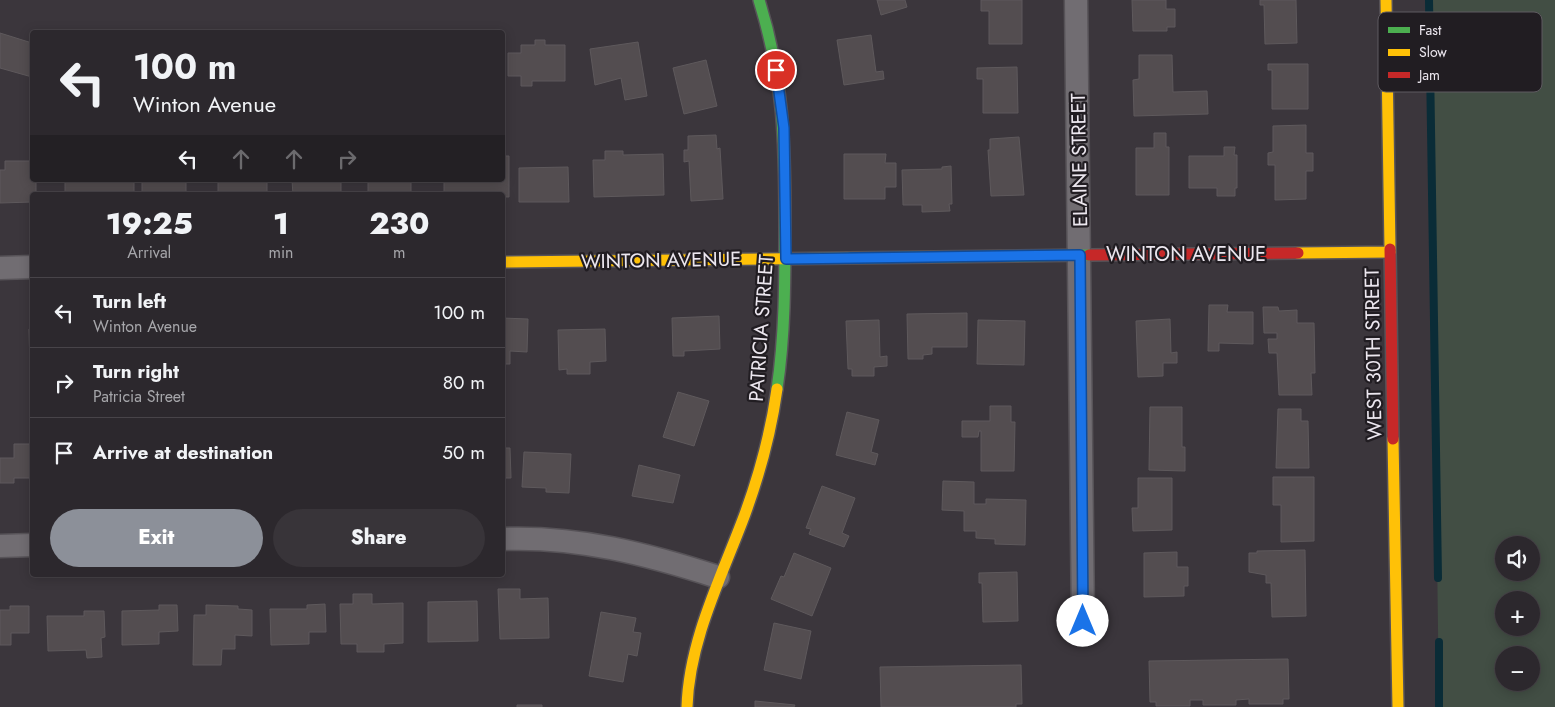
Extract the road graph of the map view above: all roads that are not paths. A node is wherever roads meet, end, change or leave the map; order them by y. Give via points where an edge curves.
1 (760, 0) edge
2 (1076, 0) edge
3 (1387, 92) edge
4 (1390, 252) junction
5 (1080, 255) junction
6 (786, 259) junction
7 (505, 262) edge
8 (0, 268) edge
9 (30, 268) edge
10 (505, 539) edge
11 (30, 545) edge
12 (0, 546) edge
13 (718, 577) junction
14 (1083, 621) dead end
15 (687, 707) edge
16 (1398, 707) edge

1 - 6 street, PATRICIA STREET via 781,96
2 - 5 street, ELAINE STREET
3 - 4 street, WEST 30TH STREET
4 - 5 street, WINTON AVENUE
4 - 16 street, WEST 30TH STREET
5 - 6 street, WINTON AVENUE
5 - 14 street, ELAINE STREET
6 - 7 street, WINTON AVENUE
6 - 13 street, PATRICIA STREET via 783,342 773,420 750,501
8 - 9 street
10 - 13 street via 599,544 656,557
11 - 12 street
13 - 15 street, PATRICIA STREET via 699,639

